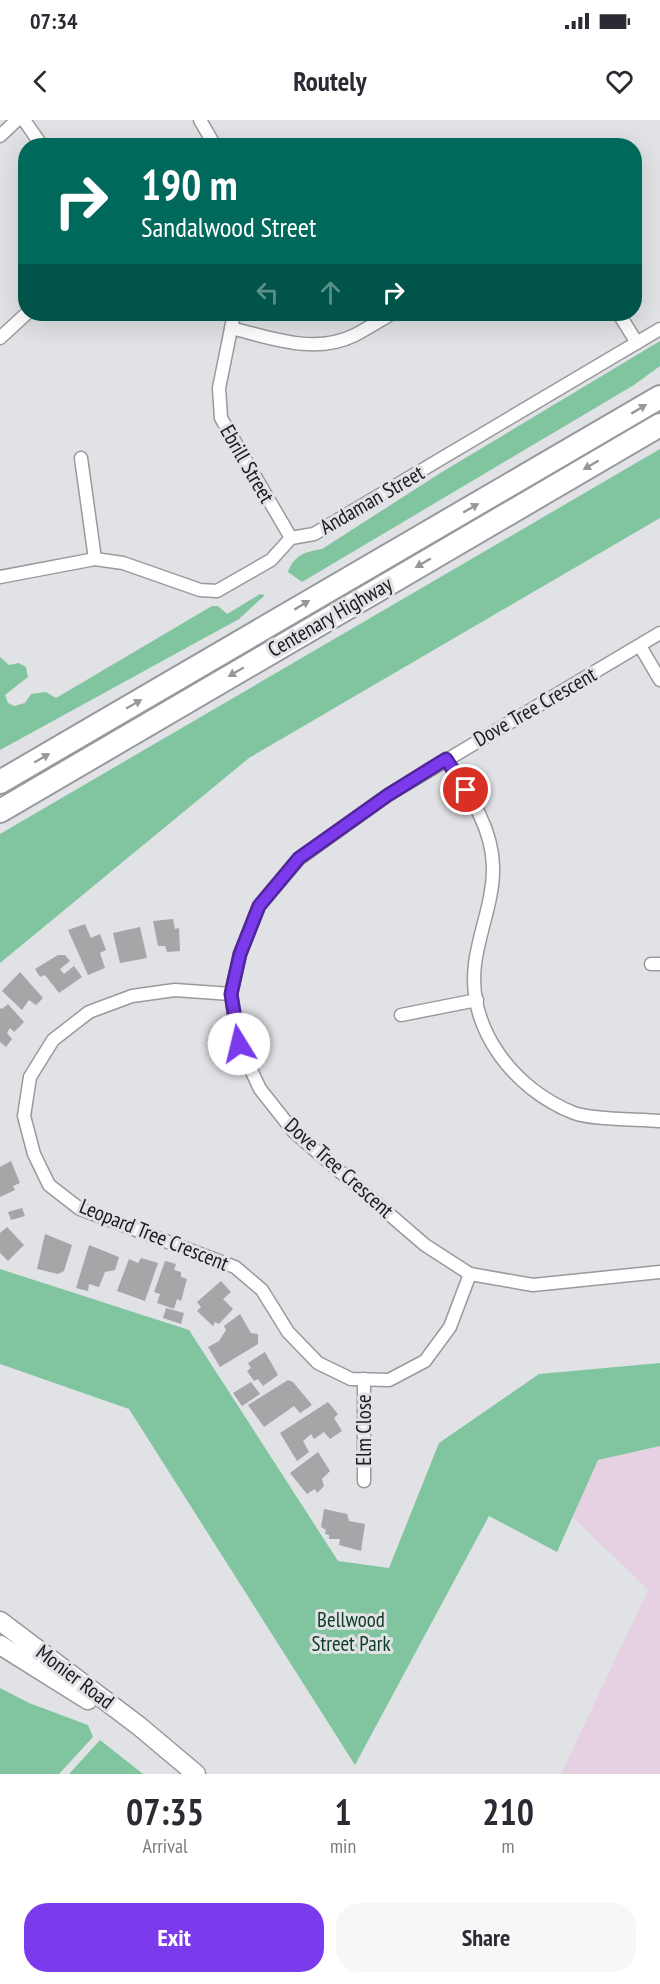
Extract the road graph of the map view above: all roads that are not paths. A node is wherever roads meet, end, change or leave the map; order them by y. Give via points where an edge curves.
1 (17, 120) edge
2 (24, 120) edge
3 (200, 120) edge
4 (0, 136) edge
5 (36, 138) edge
6 (210, 138) edge
7 (18, 321) edge
8 (232, 321) edge
9 (379, 321) edge
10 (623, 321) edge
11 (231, 328) junction
12 (660, 329) edge
13 (0, 338) edge
14 (637, 343) junction
15 (660, 397) edge
16 (660, 425) edge
17 (81, 458) dead end
18 (291, 538) junction
19 (95, 559) junction
20 (0, 577) edge
21 (660, 633) edge
22 (640, 646) junction
23 (660, 680) edge
24 (113, 742) junction
25 (446, 759) junction
26 (0, 782) edge
27 (0, 811) edge
28 (0, 826) edge
29 (231, 994) junction
30 (477, 1000) junction
31 (401, 1015) dead end
32 (660, 1121) edge
33 (660, 1272) edge
34 (471, 1274) junction
35 (364, 1379) junction
36 (364, 1481) dead end
37 (0, 1621) edge
38 (0, 1645) edge
39 (148, 1737) junction
40 (196, 1774) edge

1 - 4 street
2 - 5 street
3 - 6 street
7 - 13 street
8 - 11 street, Ebrill Street
9 - 11 street via 354,336 324,345 301,345
10 - 14 street
11 - 18 street, Ebrill Street via 219,388 221,418
12 - 14 street, Andaman Street
14 - 18 street, Andaman Street via 314,534
26 -> 15 highway, Centenary Highway
16 -> 24 highway, Centenary Highway
17 - 19 street
18 - 19 street via 271,560 217,591 200,590 123,562
19 - 20 street
21 - 22 street, Dove Tree Crescent
22 - 23 street
22 - 25 street, Dove Tree Crescent
24 - 27 highway, Centenary Highway
24 - 28 highway via 103,762
25 - 29 street, Dove Tree Crescent via 299,858 259,906 240,954
25 - 30 street via 476,805 493,865 491,899 474,967
29 - 34 street, Dove Tree Crescent via 239,1044 260,1089 294,1132 425,1245
29 - 35 street, Leopard Tree Crescent via 175,990 132,996 89,1012 53,1040 30,1077 24,1116 34,1154 49,1185 80,1209 235,1267 262,1290 288,1332 318,1363 351,1379
30 - 31 street
30 - 32 street via 485,1033 507,1066 537,1094 576,1114
33 - 34 street, Dove Tree Crescent via 533,1285
34 - 35 street, Leopard Tree Crescent via 450,1327 425,1361 389,1380
35 - 36 street, Elm Close
37 - 39 main road, Monier Road
38 - 39 main road, Monier Road
39 - 40 main road, Monier Road

